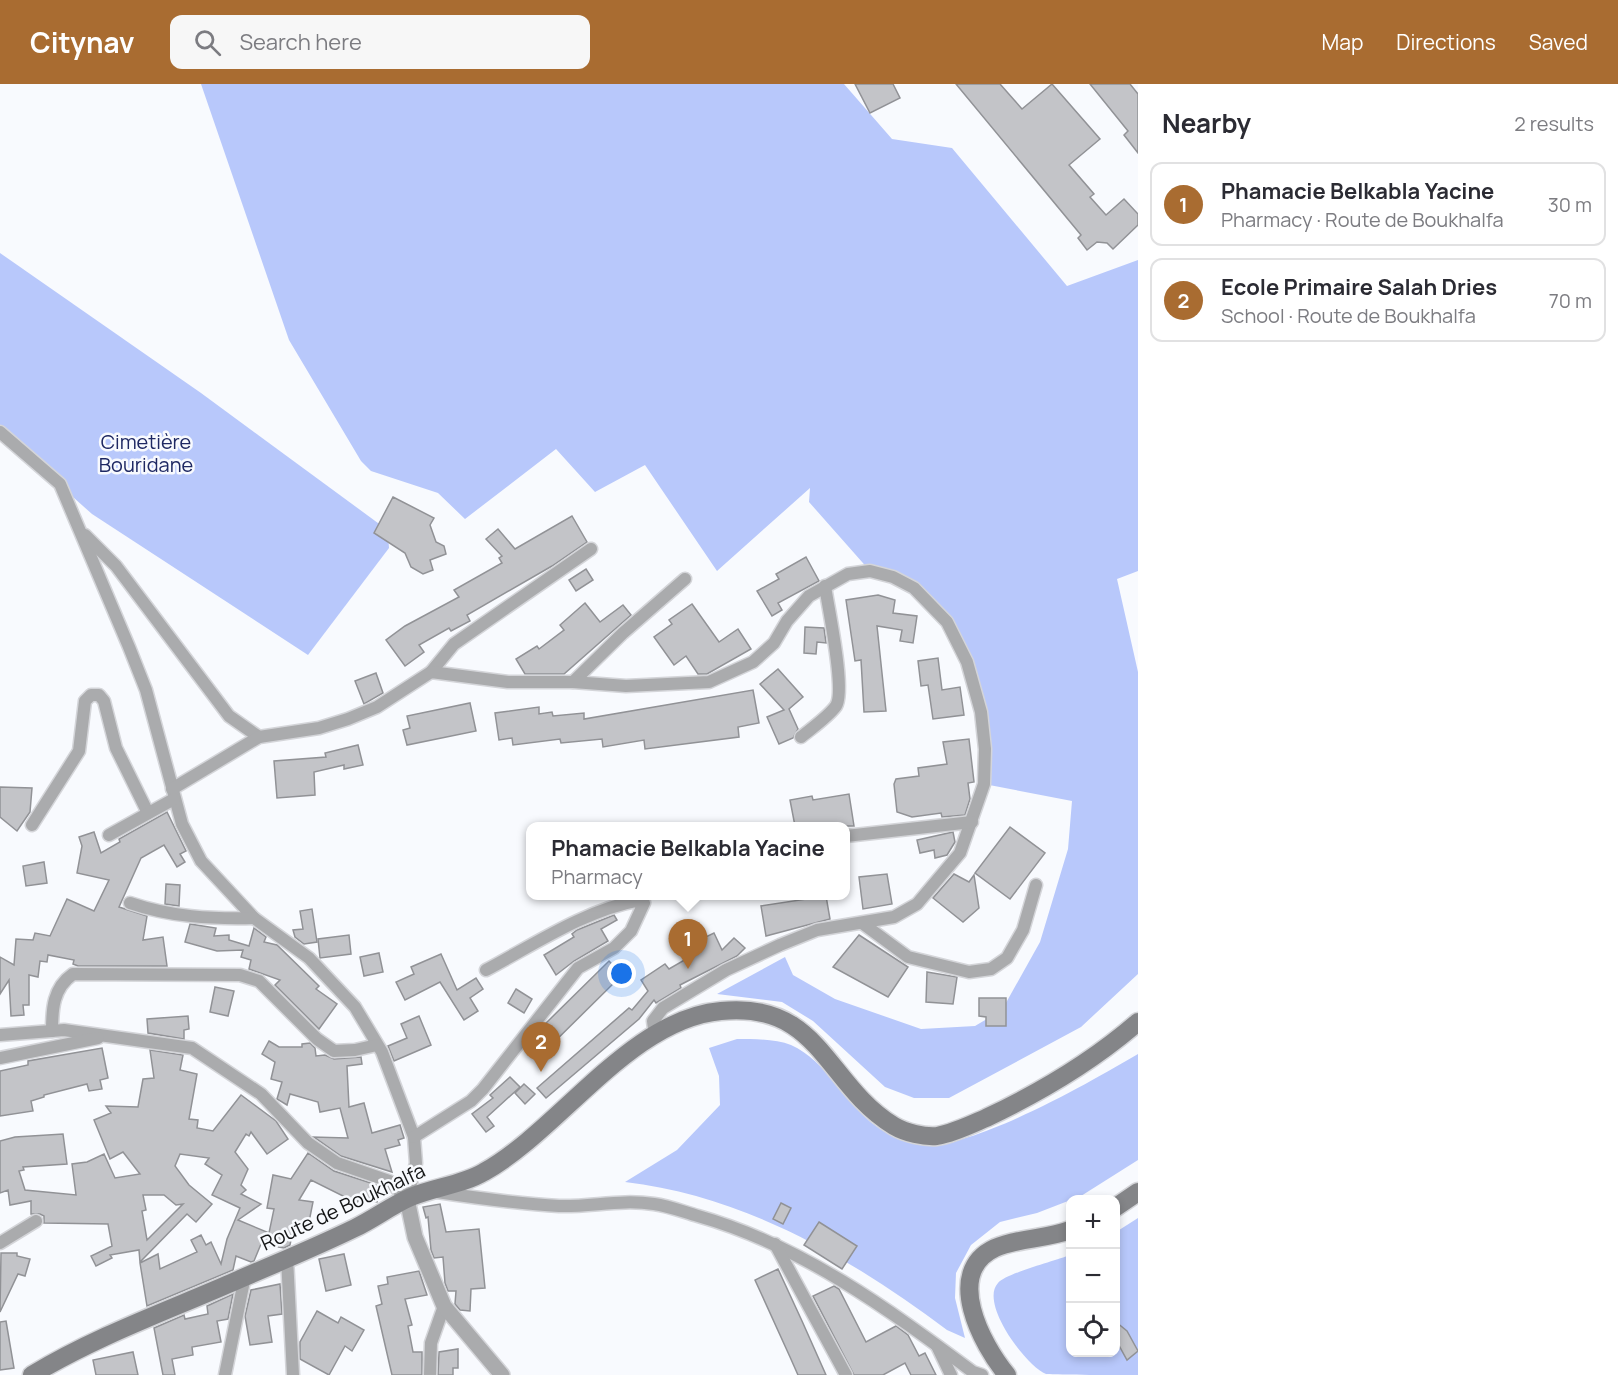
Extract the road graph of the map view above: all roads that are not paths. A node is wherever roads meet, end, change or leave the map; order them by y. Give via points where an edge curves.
1 (0, 432) edge
2 (80, 530) junction
3 (591, 549) dead end
4 (685, 579) dead end
5 (825, 586) junction
6 (431, 672) junction
7 (573, 682) junction
8 (259, 737) junction
9 (801, 737) dead end
10 (173, 794) junction
11 (148, 813) junction
12 (972, 822) junction
13 (32, 825) dead end
14 (109, 835) dead end
15 (850, 836) edge
16 (1036, 885) dead end
17 (130, 903) dead end
18 (254, 918) junction
19 (862, 923) junction
20 (486, 970) dead end
21 (1138, 1022) edge
22 (52, 1031) junction
23 (0, 1035) edge
24 (108, 1036) junction
25 (655, 1036) junction
26 (377, 1045) junction
27 (0, 1058) edge
28 (414, 1137) junction
29 (427, 1191) junction
30 (1138, 1192) edge
31 (407, 1198) junction
32 (1120, 1204) edge
33 (36, 1221) dead end
34 (1066, 1231) edge
35 (0, 1243) edge
36 (774, 1243) junction
37 (287, 1257) junction
38 (245, 1276) junction
39 (444, 1306) junction
40 (936, 1345) junction
41 (32, 1375) edge
42 (225, 1375) edge
43 (293, 1375) edge
44 (430, 1375) edge
45 (502, 1375) edge
46 (846, 1375) edge
47 (951, 1375) edge
48 (982, 1375) edge
49 (1007, 1375) edge

1 - 2 street via 60,484
2 - 8 street via 116,566 229,716
2 - 10 street via 146,690
3 - 6 street via 454,644
4 - 7 street
5 - 7 street via 809,596 774,643 753,662 709,682 637,686
5 - 9 street via 839,696 836,705
5 - 12 street via 859,572 893,577 914,588 947,622 967,662 986,749 984,784
6 - 7 street via 508,682
6 - 8 street via 348,719 319,728
8 - 10 street
10 - 11 street
10 - 18 street via 182,824 201,861
11 - 13 street via 116,748 104,701 99,695 91,695 85,701 79,751
11 - 14 street
12 - 15 street
12 - 19 street via 960,853 916,904 894,917
16 - 19 street via 1023,930 1007,958 991,969 969,972 908,957
17 - 18 street via 157,912 209,919
18 - 26 street via 309,958 355,1007
19 - 25 street via 817,930 726,970 663,1008 653,1021
20 - 28 street via 617,904 640,900 644,903 631,931 614,948 578,968 483,1089
21 - 25 main road, Route de Boukhalfa via 1096,1056 1028,1098 959,1130 936,1136 894,1127 847,1083 821,1050 782,1017 752,1010 721,1011 684,1020
22 - 23 street
22 - 24 street
22 - 26 street via 56,995 63,981 73,974 240,975 259,981 334,1051
24 - 27 street
24 - 31 street via 192,1048 261,1094 308,1143 337,1164 389,1181
25 - 29 main road, Route de Boukhalfa via 502,1161 462,1182
26 - 28 street
28 - 31 street via 415,1171
29 - 31 main road, Route de Boukhalfa
29 - 36 street via 560,1206 625,1200 658,1204
30 - 32 main road
31 - 37 main road, Route de Boukhalfa via 353,1229
31 - 39 street via 415,1237
33 - 35 street
34 - 49 main road via 995,1248 980,1258 970,1272 970,1295 978,1326
36 - 40 street via 833,1276
36 - 46 street
37 - 38 main road, Route de Boukhalfa
37 - 43 street
38 - 41 main road, Route de Boukhalfa via 88,1344
38 - 42 street
39 - 44 street via 431,1343
39 - 45 street
40 - 47 street
40 - 48 street

